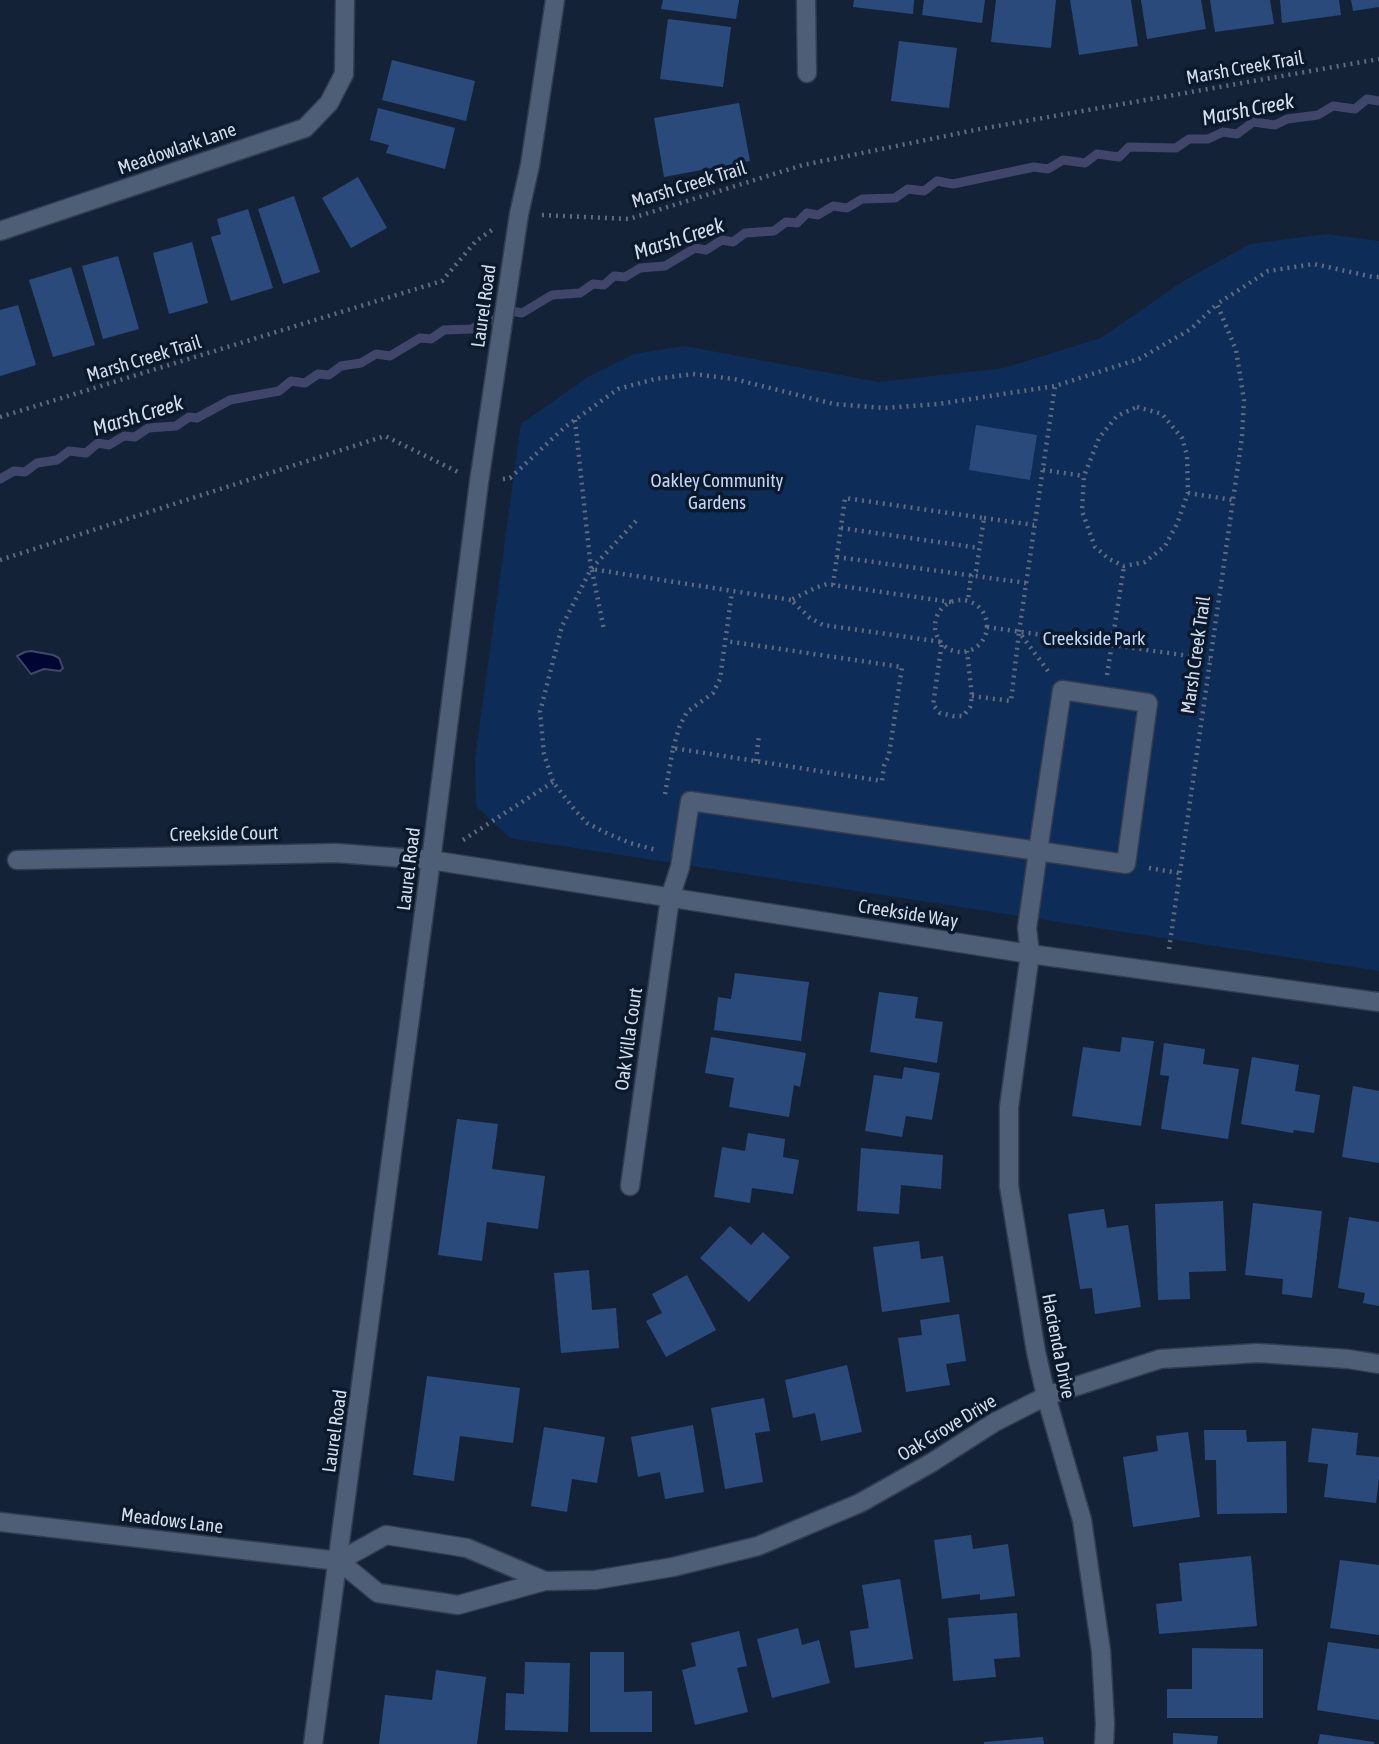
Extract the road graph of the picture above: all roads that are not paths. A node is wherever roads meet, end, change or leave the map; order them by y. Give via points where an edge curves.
1 (345, 0) edge
2 (555, 0) edge
3 (806, 0) edge
4 (807, 72) dead end
5 (0, 232) edge
6 (1038, 851) junction
7 (18, 860) dead end
8 (431, 860) junction
9 (670, 898) junction
10 (1030, 954) junction
11 (1379, 1002) edge
12 (630, 1186) dead end
13 (1379, 1364) edge
14 (1046, 1396) junction
15 (0, 1522) edge
16 (338, 1561) junction
17 (545, 1581) junction
18 (313, 1744) edge
19 (1104, 1744) edge

1 - 5 street, Meadowlark Lane via 344,74 329,103 305,128
2 - 8 street, Laurel Road via 490,404
3 - 4 street
6 - 6 street, Hacienda Drive via 1062,690 1148,703 1126,864
6 - 9 street, Oak Villa Court via 690,801 680,867
6 - 10 street, Hacienda Drive via 1027,928
7 - 8 street, Creekside Court via 336,853
8 - 9 street, Creekside Way
8 - 16 street, Laurel Road
9 - 10 street, Creekside Way
9 - 12 street, Oak Villa Court
10 - 11 street, Creekside Way
10 - 14 street, Hacienda Drive via 1009,1107 1009,1186
13 - 14 street, Oak Grove Drive via 1258,1353 1160,1359
14 - 17 street, Oak Grove Drive via 860,1503 758,1546 608,1578
14 - 19 street, Hacienda Drive via 1082,1520 1101,1651
15 - 16 street, Meadows Lane
16 - 17 street, Oak Grove Drive via 386,1535 467,1548
16 - 17 street, Oak Grove Drive via 378,1593 458,1605
16 - 18 street, Laurel Road

